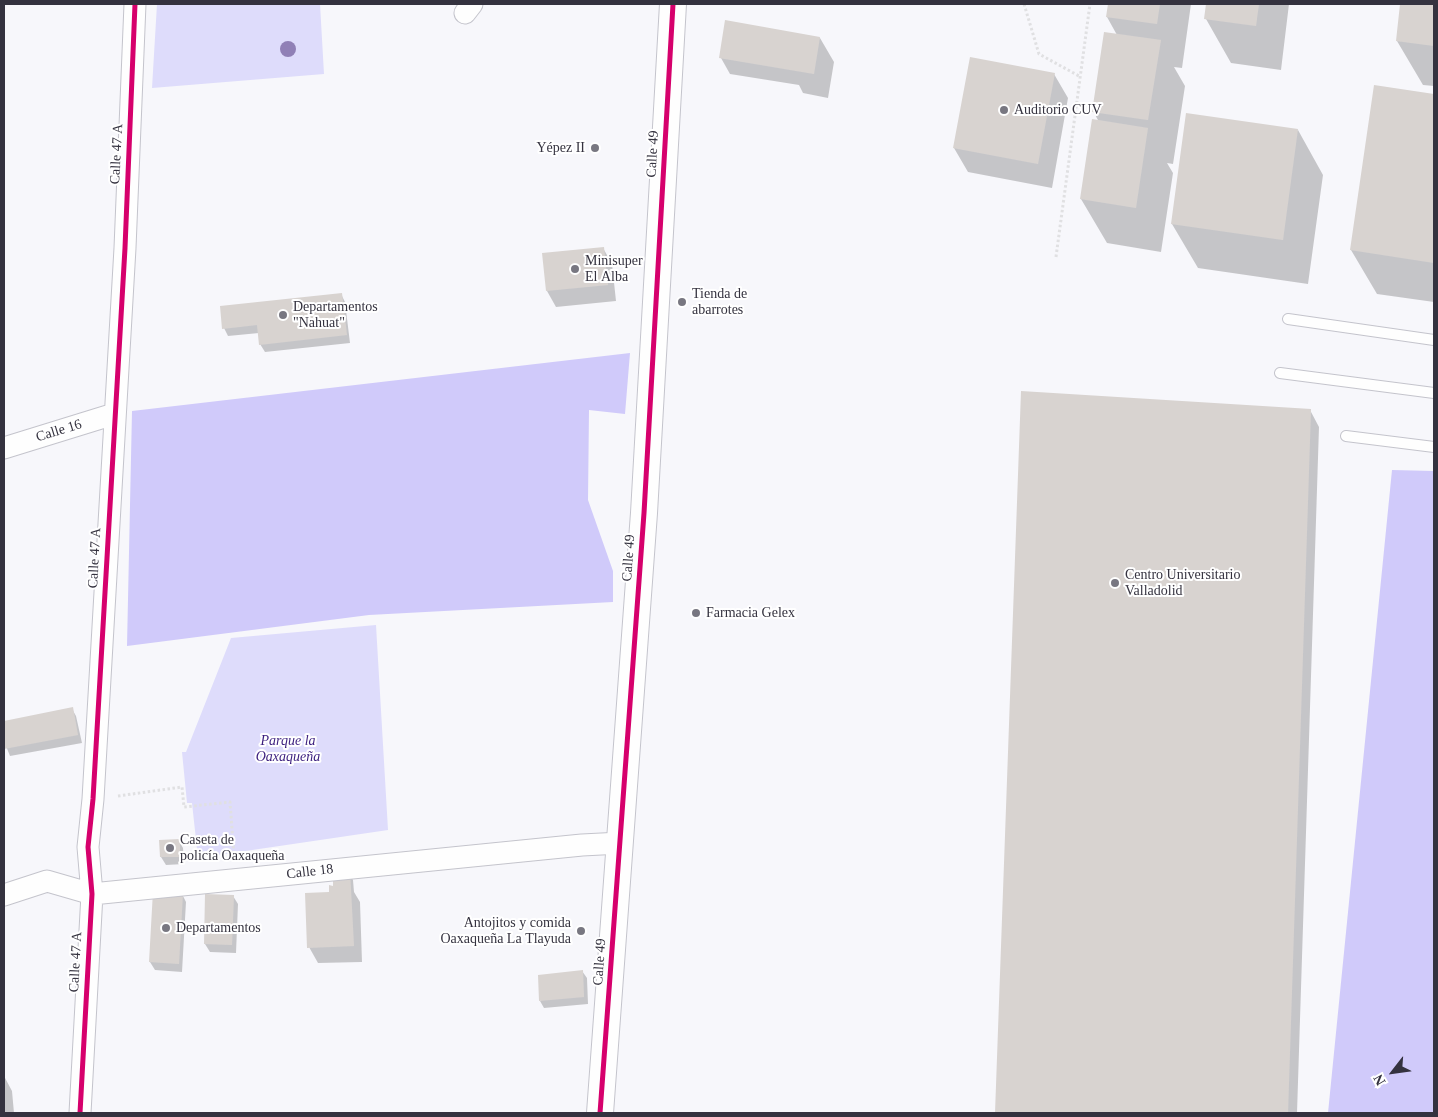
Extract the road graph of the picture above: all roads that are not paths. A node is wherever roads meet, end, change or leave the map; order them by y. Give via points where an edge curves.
1 (135, 4) edge
2 (673, 4) edge
3 (1288, 319) dead end
4 (1434, 340) edge
5 (1280, 373) dead end
6 (1434, 393) edge
7 (114, 414) junction
8 (1346, 436) dead end
9 (1434, 446) edge
10 (4, 448) edge
11 (620, 843) junction
12 (4, 894) edge
13 (92, 894) junction
14 (80, 1113) edge
15 (600, 1113) edge

1 - 7 street, Calle 47 A
2 - 11 street, Calle 49 via 644,513
3 - 4 lane
5 - 6 lane
7 - 10 street, Calle 16
7 - 13 street, Calle 47 A via 88,846
8 - 9 lane
11 - 13 street, Calle 18
11 - 15 street, Calle 49
12 - 13 street, Calle 18 via 47,882
13 - 14 street, Calle 47 A

